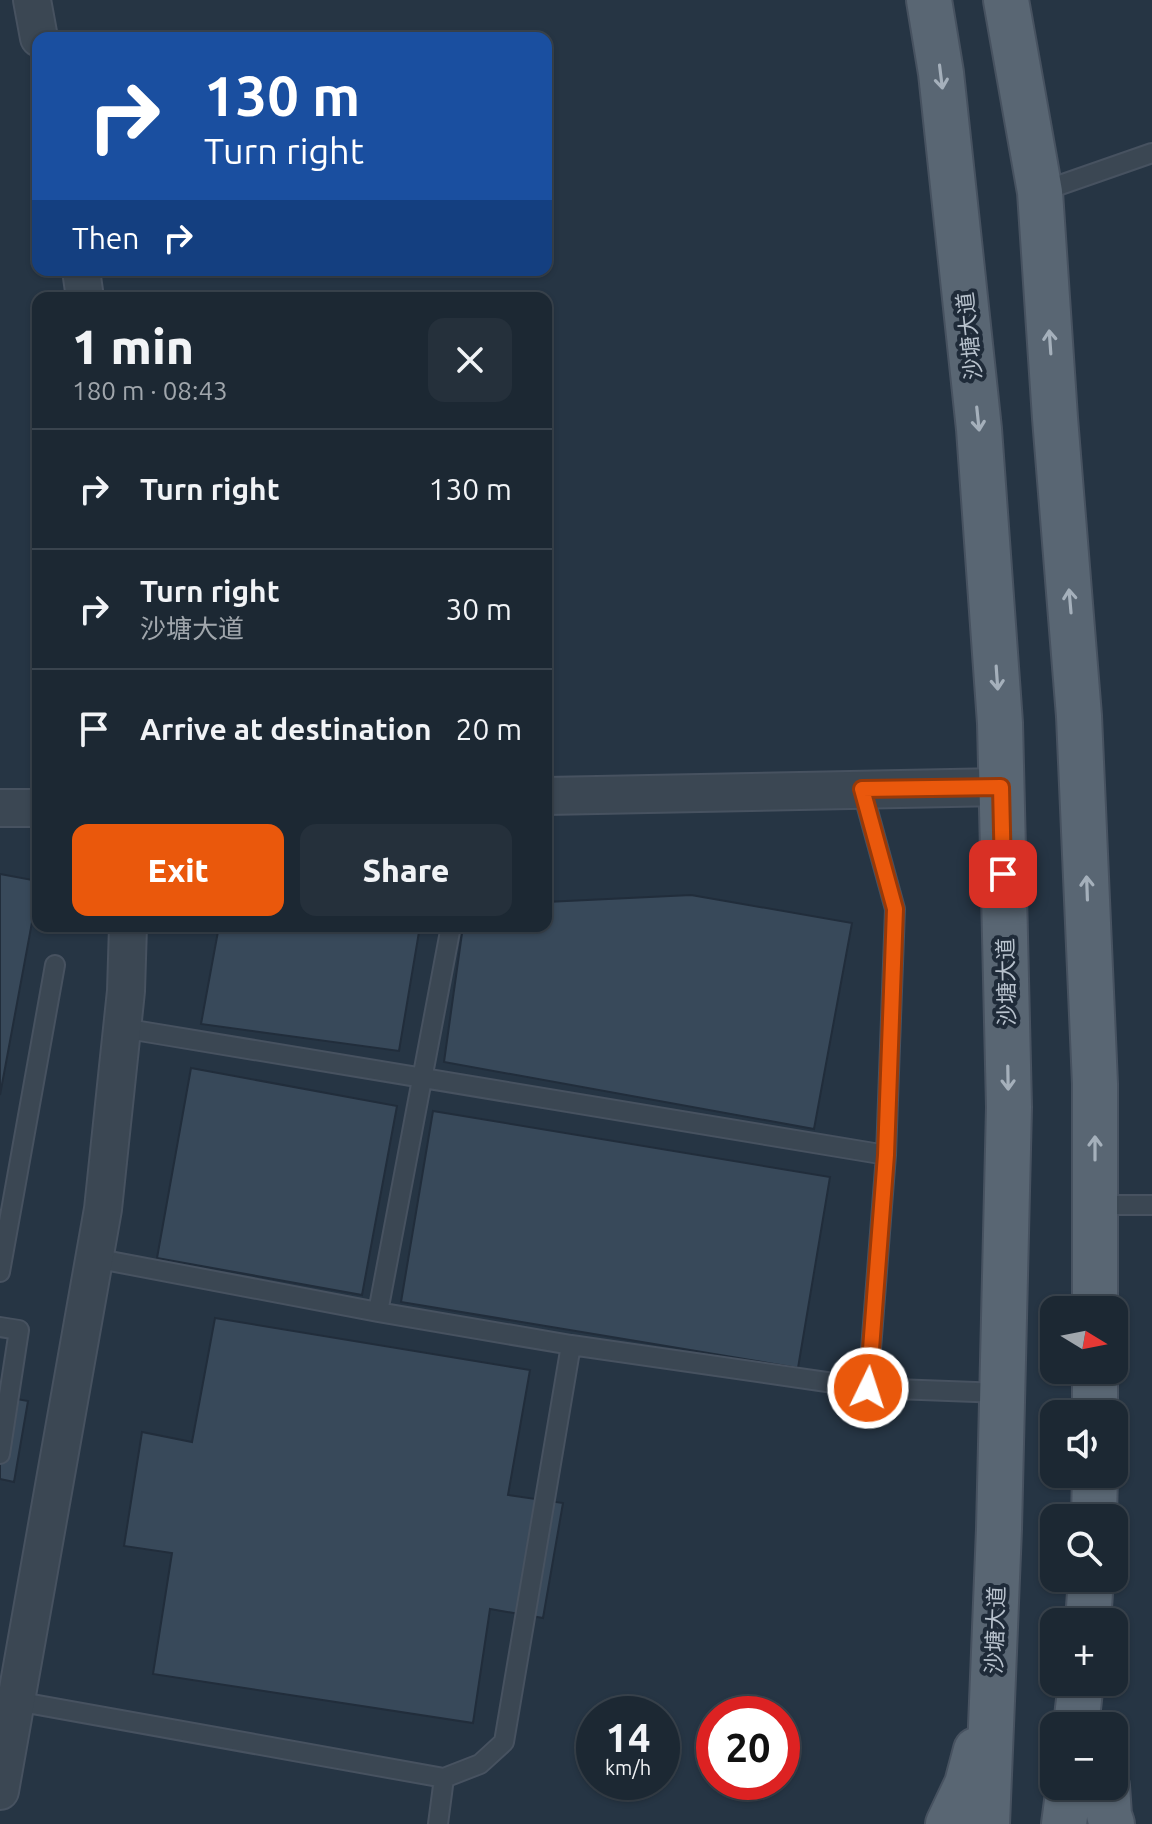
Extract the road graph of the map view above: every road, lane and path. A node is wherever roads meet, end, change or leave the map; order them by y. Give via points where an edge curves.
1 (32, 0) edge
2 (929, 0) edge
3 (1006, 0) edge
4 (38, 32) edge
5 (1152, 153) edge
6 (1040, 192) junction
7 (1001, 787) junction
8 (862, 789) junction
9 (552, 796) edge
10 (0, 808) edge
11 (32, 808) edge
12 (128, 932) edge
13 (450, 932) edge
14 (55, 965) dead end
15 (122, 1028) junction
16 (423, 1078) junction
17 (886, 1155) junction
18 (1095, 1205) junction
19 (1152, 1205) edge
20 (94, 1258) junction
21 (0, 1272) edge
22 (1095, 1296) edge
23 (378, 1312) junction
24 (0, 1327) edge
25 (571, 1345) junction
26 (868, 1388) junction
27 (1002, 1393) junction
28 (0, 1454) edge
29 (993, 1682) junction
30 (8, 1700) edge
31 (444, 1778) junction
32 (0, 1791) edge
33 (1067, 1800) edge
34 (1108, 1800) edge
35 (438, 1824) edge
36 (948, 1824) edge
37 (987, 1824) edge
38 (1064, 1824) edge
39 (1112, 1824) edge

1 - 4 street
2 -> 7 main road, 沙塘大道 via 979,429
3 - 6 main road
5 - 6 lane
18 -> 6 main road via 1079,716
7 - 8 street
7 -> 27 main road, 沙塘大道 via 1009,1107
8 - 9 street
8 - 17 lane via 895,909
10 - 11 street
12 - 15 street
13 - 16 lane
14 - 21 lane
15 - 16 lane
15 - 20 street
16 - 17 lane
16 - 23 lane
17 - 26 lane
18 - 19 lane
18 - 22 main road
20 - 23 lane
20 - 30 street
23 - 25 lane
24 - 28 lane via 19,1330
25 - 26 lane
25 - 31 lane via 504,1742 480,1764
26 - 27 lane
27 - 29 main road, 沙塘大道
29 - 36 main road via 967,1784
29 - 37 main road, 沙塘大道
30 - 31 lane
30 - 32 street
31 - 35 lane
33 - 38 main road
34 - 39 main road

